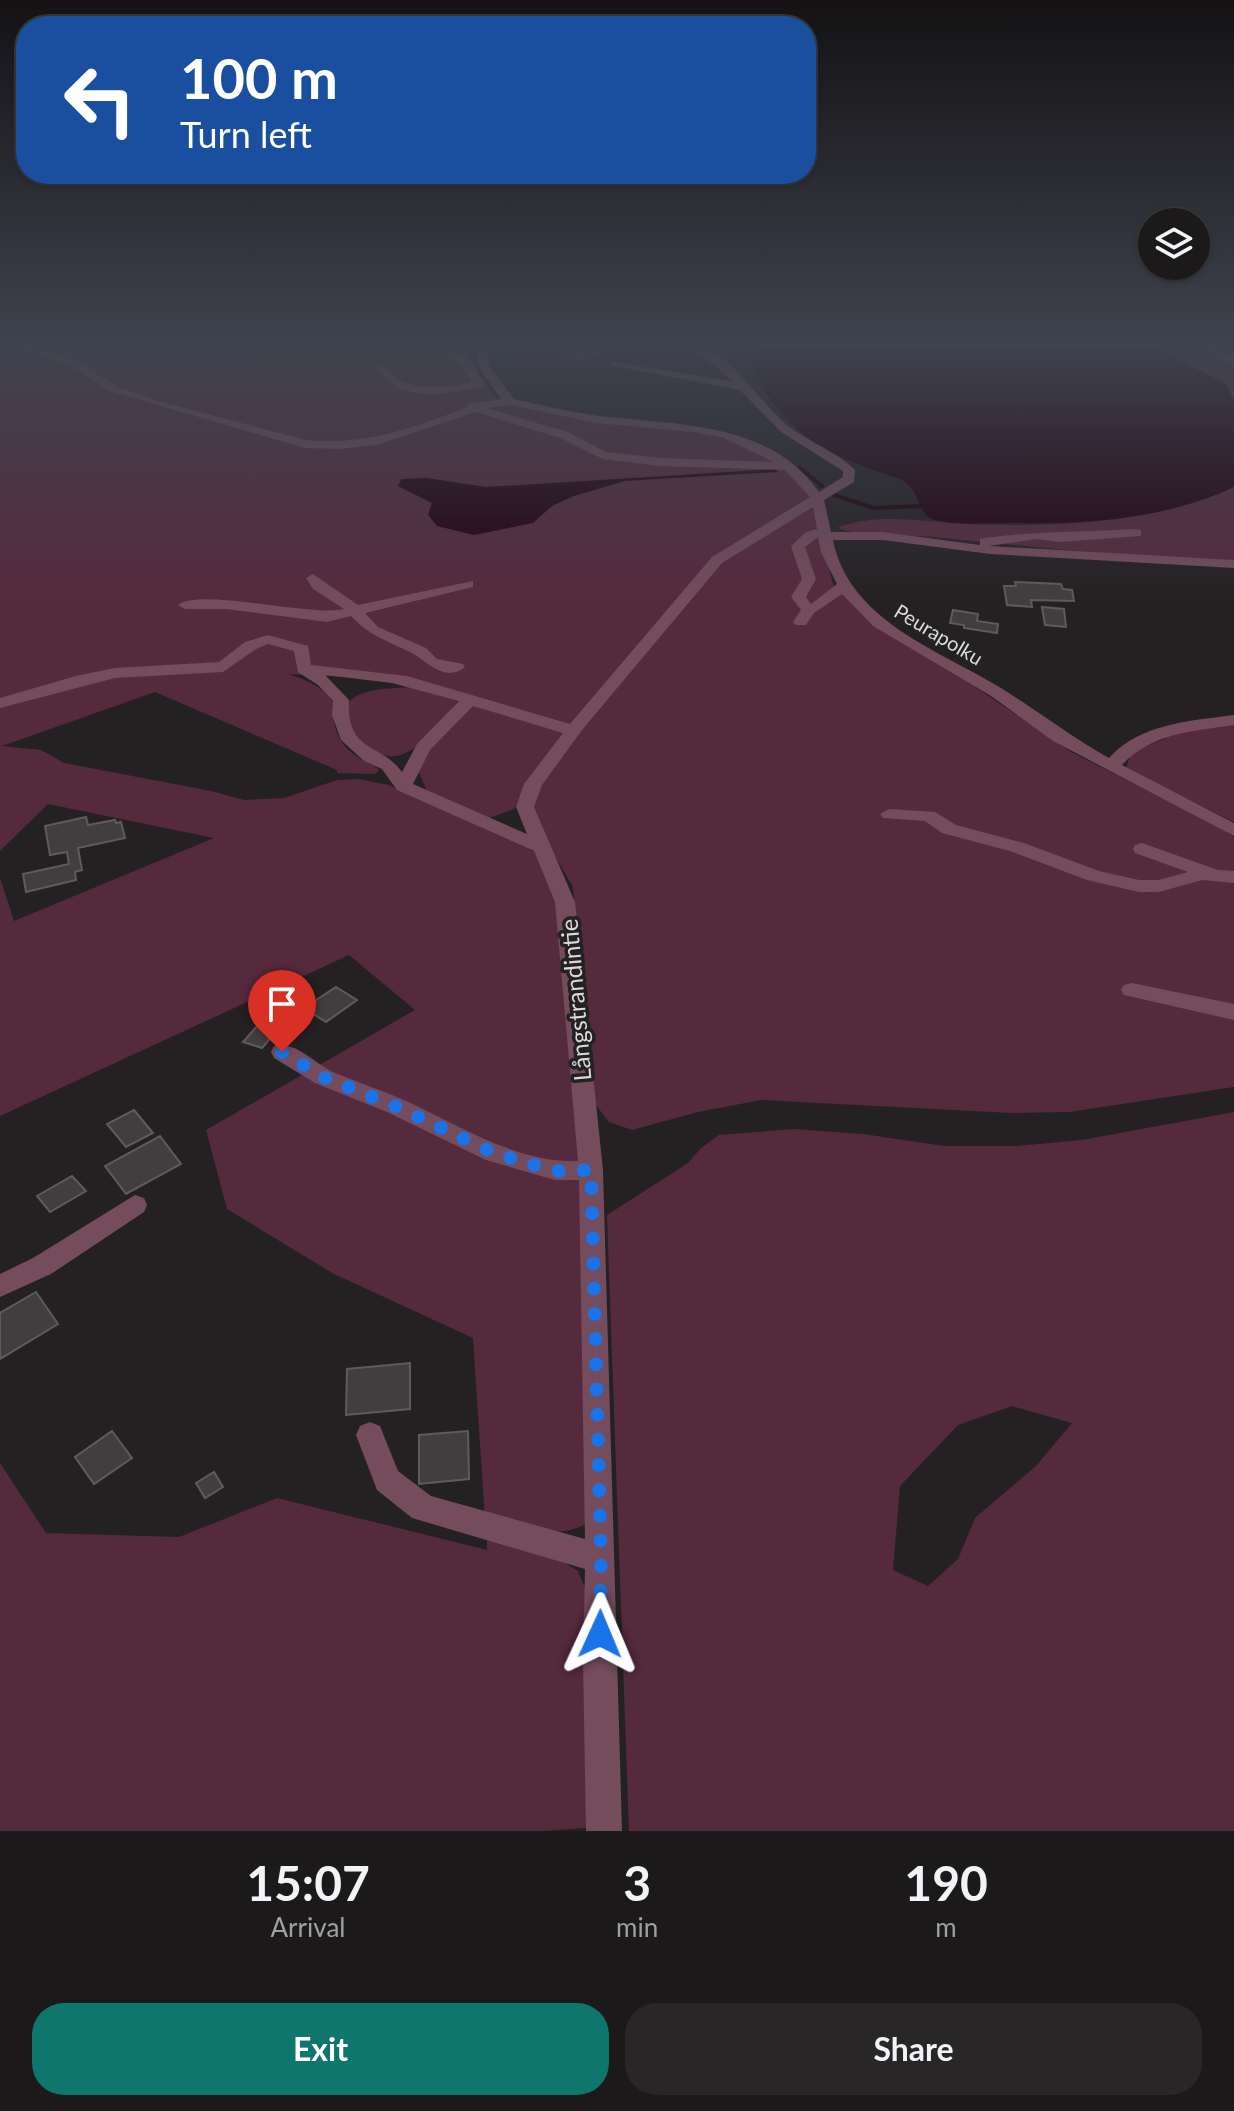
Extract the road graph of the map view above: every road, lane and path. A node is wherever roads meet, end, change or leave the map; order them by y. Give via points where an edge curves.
1 (259, 431) edge
2 (413, 431) edge
3 (552, 431) edge
4 (711, 431) edge
5 (789, 431) edge
6 (768, 465) junction
7 (788, 467) junction
8 (813, 503) junction
9 (824, 533) junction
10 (1136, 533) dead end
11 (959, 546) junction
12 (1234, 564) edge
13 (313, 578) dead end
14 (468, 584) dead end
15 (845, 585) junction
16 (185, 605) dead end
17 (355, 612) junction
18 (457, 667) dead end
19 (304, 669) junction
20 (471, 698) junction
21 (0, 703) edge
22 (1234, 720) edge
23 (574, 730) junction
24 (418, 758) junction
25 (388, 765) junction
26 (1111, 766) junction
27 (403, 786) junction
28 (525, 807) junction
29 (889, 814) dead end
30 (487, 824) junction
31 (1234, 830) edge
32 (541, 847) junction
33 (1142, 849) dead end
34 (1229, 878) edge
35 (1132, 990) dead end
36 (1234, 1012) edge
37 (282, 1052) dead end
38 (591, 1170) junction
39 (135, 1205) dead end
40 (0, 1286) edge
41 (370, 1435) dead end
42 (601, 1558) junction
43 (604, 1831) edge

1 - 2 street via 305,444 350,447
3 - 6 street via 603,455
4 - 7 street
5 - 8 street via 849,470 849,479
6 - 7 street
6 - 8 street via 786,474
7 - 8 street
8 - 9 street, Peurapolku
8 - 23 street via 717,560
9 - 11 street
9 - 15 street, Peurapolku
9 - 15 street via 811,535 798,546 809,579 798,597 805,616
10 - 11 street via 1037,535
11 - 12 street
13 - 17 street
14 - 17 street
15 - 26 street, Peurapolku via 878,623
16 - 17 street via 327,617
17 - 18 street via 373,630 420,651 431,662
19 - 20 street via 393,678
19 - 21 street via 302,649 271,640 245,644 223,667 115,673
19 - 25 street via 341,700 347,736
20 - 23 street
20 - 24 street
22 - 26 street via 1166,730 1125,747
23 - 28 street via 533,784
24 - 25 street
24 - 27 street
25 - 27 street
26 - 31 street, Peurapolku
27 - 30 street
28 - 30 street
28 - 32 street, Långstrandintie
29 - 34 street via 929,816 949,829 1139,886 1202,874
30 - 32 street
32 - 38 street, Långstrandintie via 565,902
33 - 34 street
35 - 36 street
37 - 38 street via 323,1077 494,1153 555,1171
38 - 42 street, Långstrandintie
39 - 40 street via 42,1266
41 - 42 street via 387,1480 423,1508
42 - 43 street, Långstrandintie

